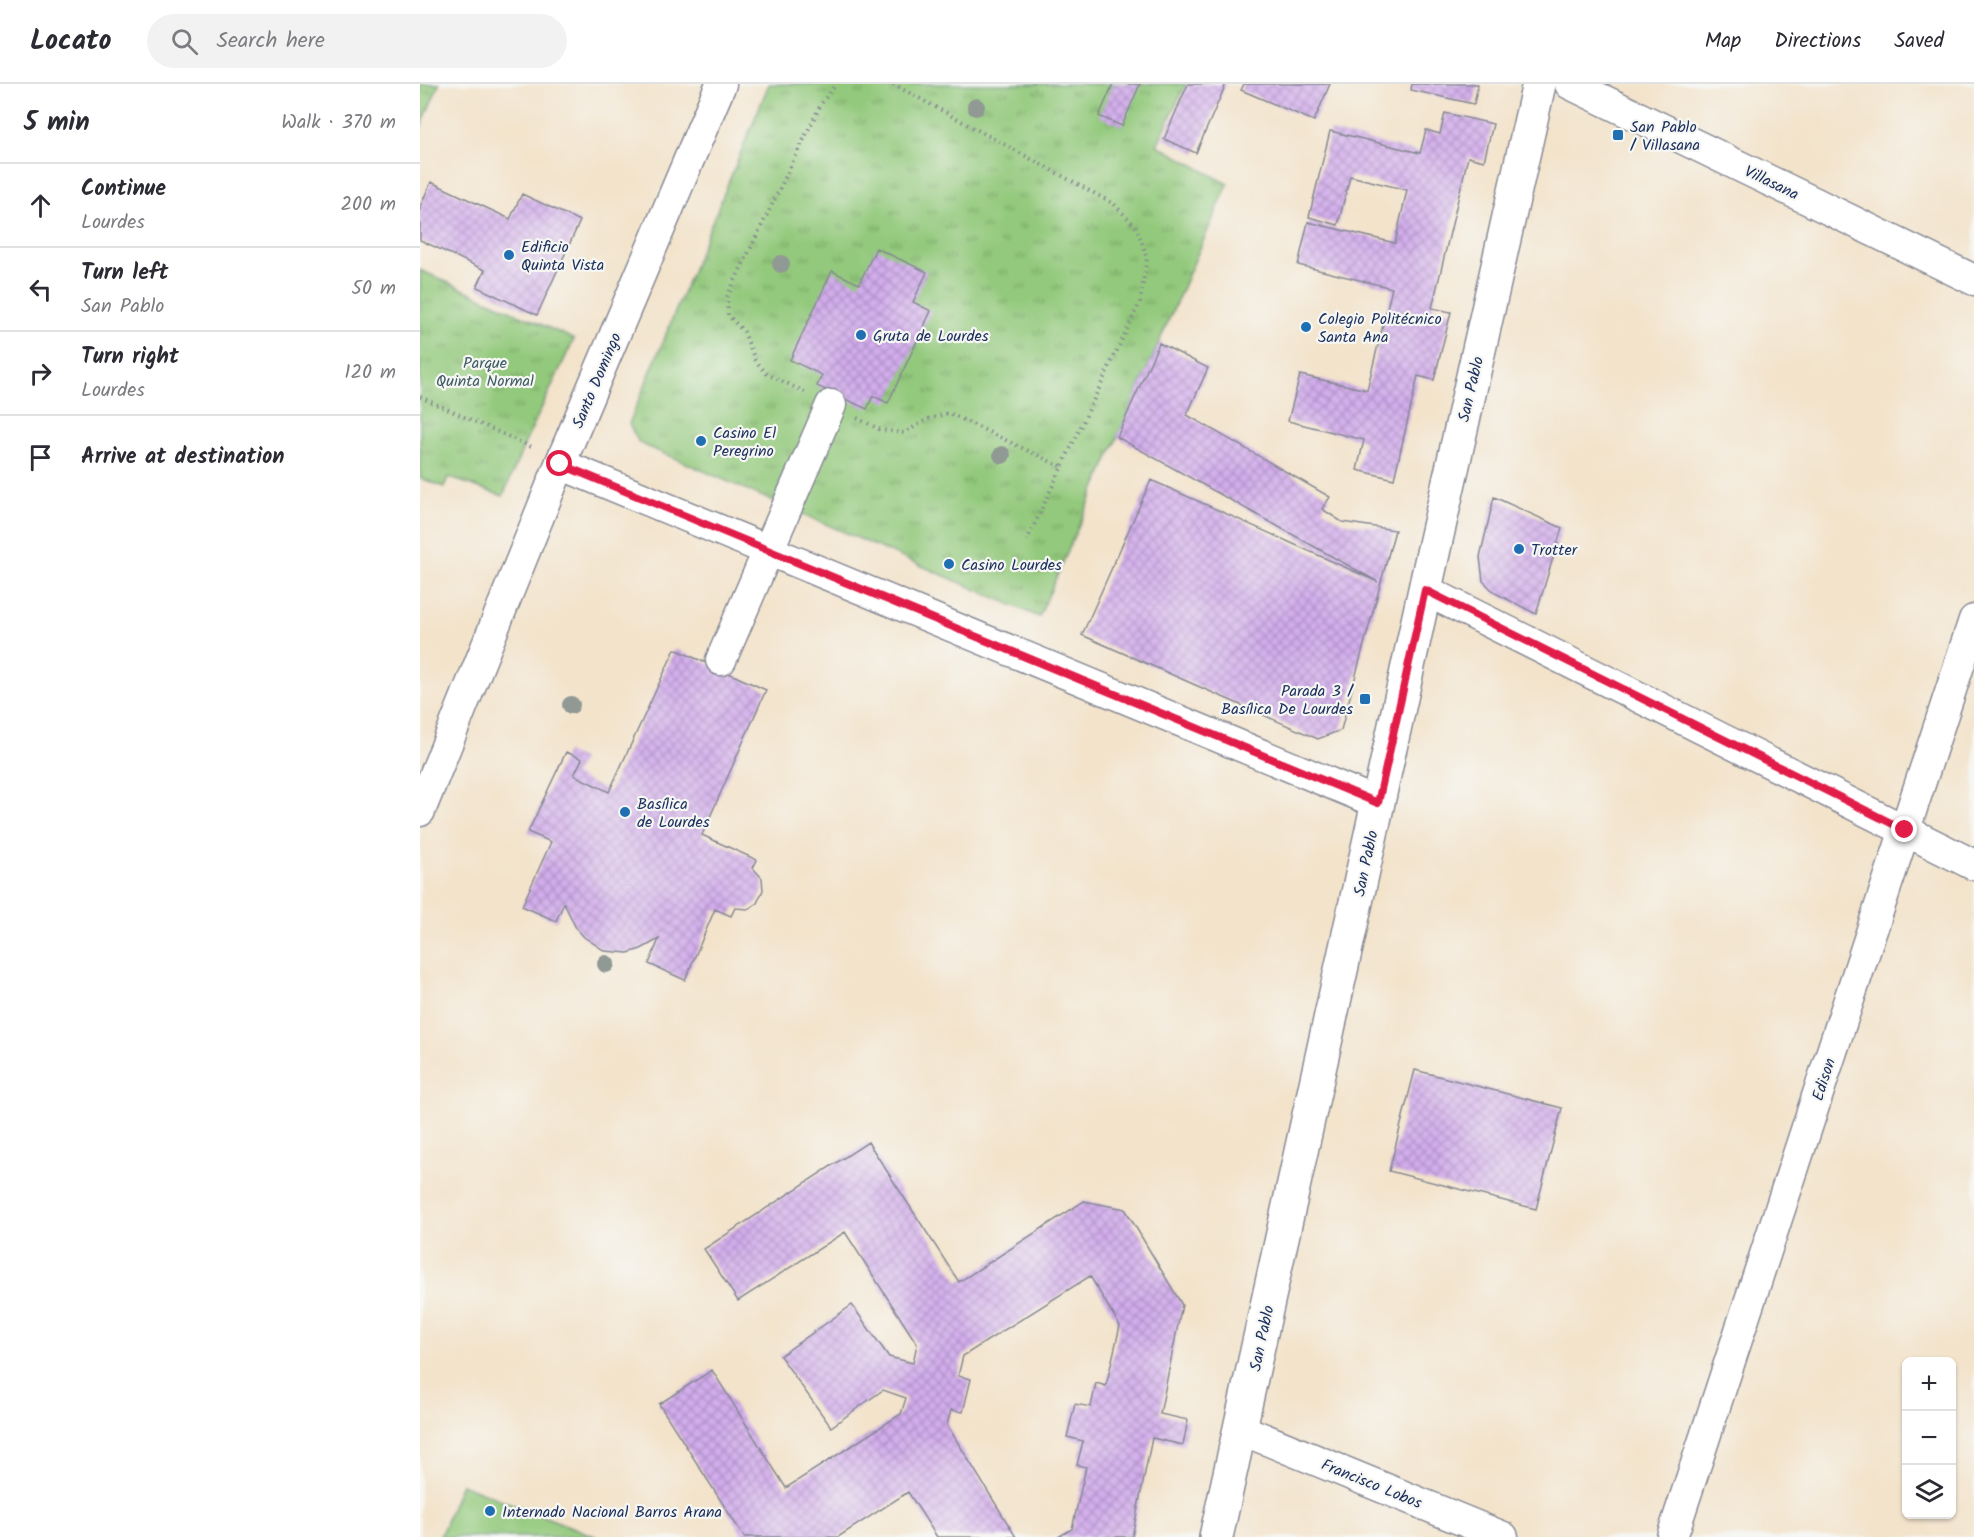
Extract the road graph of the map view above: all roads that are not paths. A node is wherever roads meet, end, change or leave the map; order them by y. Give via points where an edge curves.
1 (721, 84) edge
2 (1539, 84) edge
3 (1570, 84) edge
4 (1974, 280) edge
5 (831, 405) road end
6 (560, 464) junction
7 (768, 551) junction
8 (1425, 590) junction
9 (1974, 621) edge
10 (721, 660) dead end
11 (1378, 803) junction
12 (420, 811) edge
13 (1905, 830) junction
14 (1974, 864) edge
15 (1240, 1429) junction
16 (1216, 1537) edge
17 (1503, 1537) edge
18 (1672, 1537) edge

1 - 6 street, Santo Domingo
2 - 8 main road, San Pablo
3 - 4 street, Villasana
5 - 7 street
6 - 7 street
6 - 12 street, Santo Domingo
7 - 10 street
7 - 11 street
8 - 11 main road, San Pablo
8 - 13 street
9 - 13 street, Edison
11 - 15 main road, San Pablo
13 - 14 street
13 - 18 street, Edison
15 - 16 main road, San Pablo
15 - 17 street, Francisco Lobos

